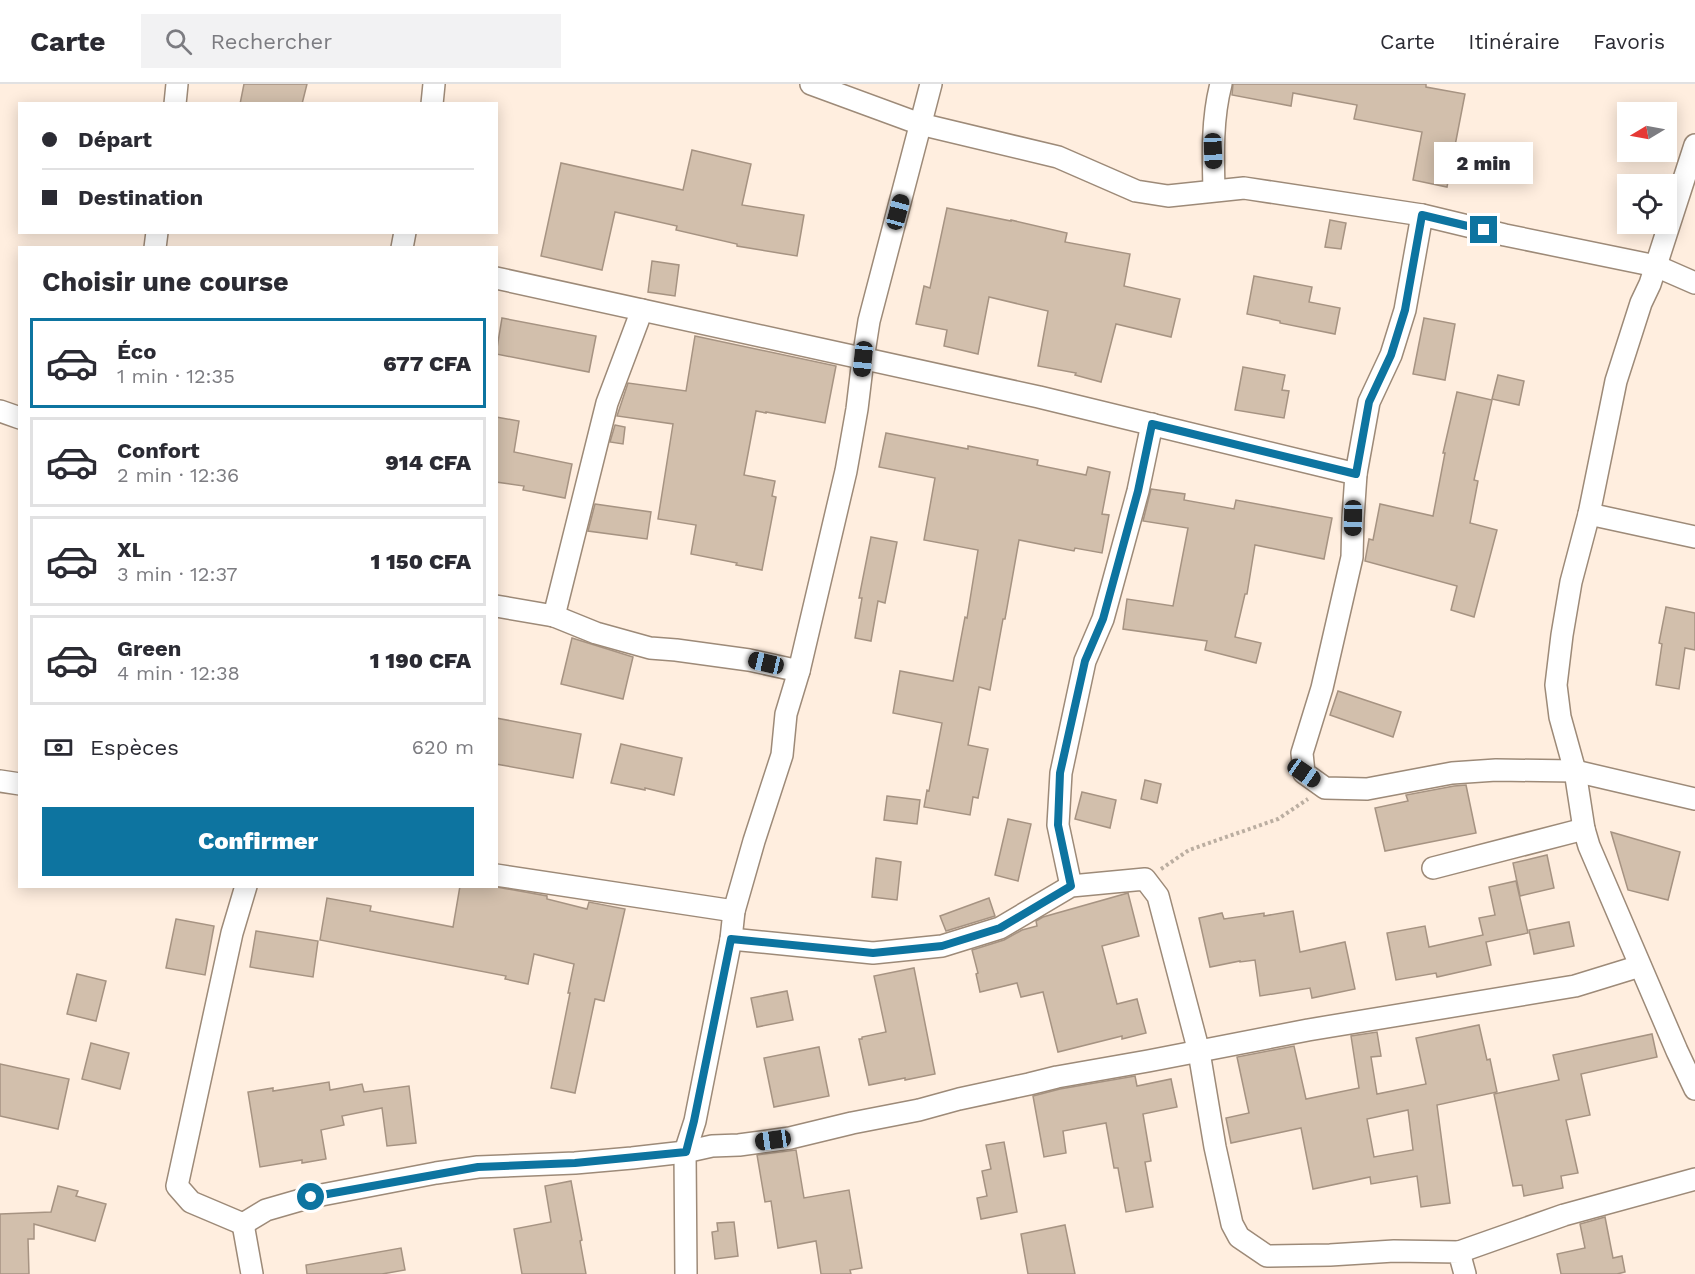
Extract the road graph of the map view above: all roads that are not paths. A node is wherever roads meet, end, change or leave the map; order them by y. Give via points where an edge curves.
1 (177, 84) edge
2 (434, 84) edge
3 (811, 84) edge
4 (931, 84) edge
5 (1221, 84) edge
6 (175, 102) edge
7 (432, 102) edge
8 (920, 124) junction
9 (1695, 145) edge
10 (1214, 190) junction
11 (1422, 215) junction
12 (1656, 266) junction
13 (498, 278) edge
14 (1695, 284) edge
15 (642, 310) junction
16 (863, 359) junction
17 (0, 411) edge
18 (18, 417) edge
19 (1152, 424) junction
20 (1356, 474) junction
21 (1589, 514) junction
22 (1695, 537) edge
23 (498, 606) edge
24 (554, 616) junction
25 (799, 671) junction
26 (1575, 771) junction
27 (0, 781) edge
28 (18, 784) edge
29 (1695, 799) edge
30 (1584, 829) junction
31 (1434, 868) dead end
32 (498, 875) edge
33 (1071, 886) junction
34 (245, 888) edge
35 (734, 911) junction
36 (731, 939) junction
37 (1640, 966) junction
38 (1199, 1052) junction
39 (1695, 1089) edge
40 (686, 1152) junction
41 (1695, 1179) edge
42 (243, 1224) junction
43 (1459, 1252) junction
44 (252, 1274) edge
45 (686, 1274) edge
46 (1464, 1274) edge

1 - 6 street
2 - 7 street
3 - 8 street
4 - 8 street
5 - 10 street via 1213,151
8 - 10 street via 1058,157 1136,191 1168,196
8 - 16 street
9 - 12 street
10 - 11 street via 1254,189
11 - 12 street
11 - 20 street via 1405,310 1391,355 1369,402
12 - 14 street
12 - 21 street via 1616,381
13 - 15 street
15 - 16 street
15 - 24 street via 607,403
16 - 19 street
16 - 25 street via 846,471
17 - 18 street
19 - 20 street
19 - 33 street via 1103,619 1085,661 1060,773 1058,825
20 - 26 street via 1352,557 1322,688 1302,753 1304,773 1325,788 1367,789 1452,773
21 - 22 street
21 - 26 street via 1571,582 1556,685
23 - 24 street
24 - 25 street via 639,645
25 - 35 street via 786,714 783,755
26 - 29 street
26 - 30 street
27 - 28 street
30 - 31 street
30 - 37 street
32 - 35 street
33 - 36 street via 1000,928 942,946 873,953
33 - 38 street via 1145,879 1158,896
34 - 42 street via 177,1186 191,1202
35 - 36 street
36 - 40 street
37 - 38 street via 1575,986
37 - 39 street
38 - 40 street via 1057,1077 790,1138
38 - 43 street via 1215,1147 1232,1224 1239,1237 1267,1256
40 - 42 street via 436,1173 311,1197 266,1210
40 - 45 street
41 - 43 street via 1564,1215
42 - 44 street
43 - 46 street

